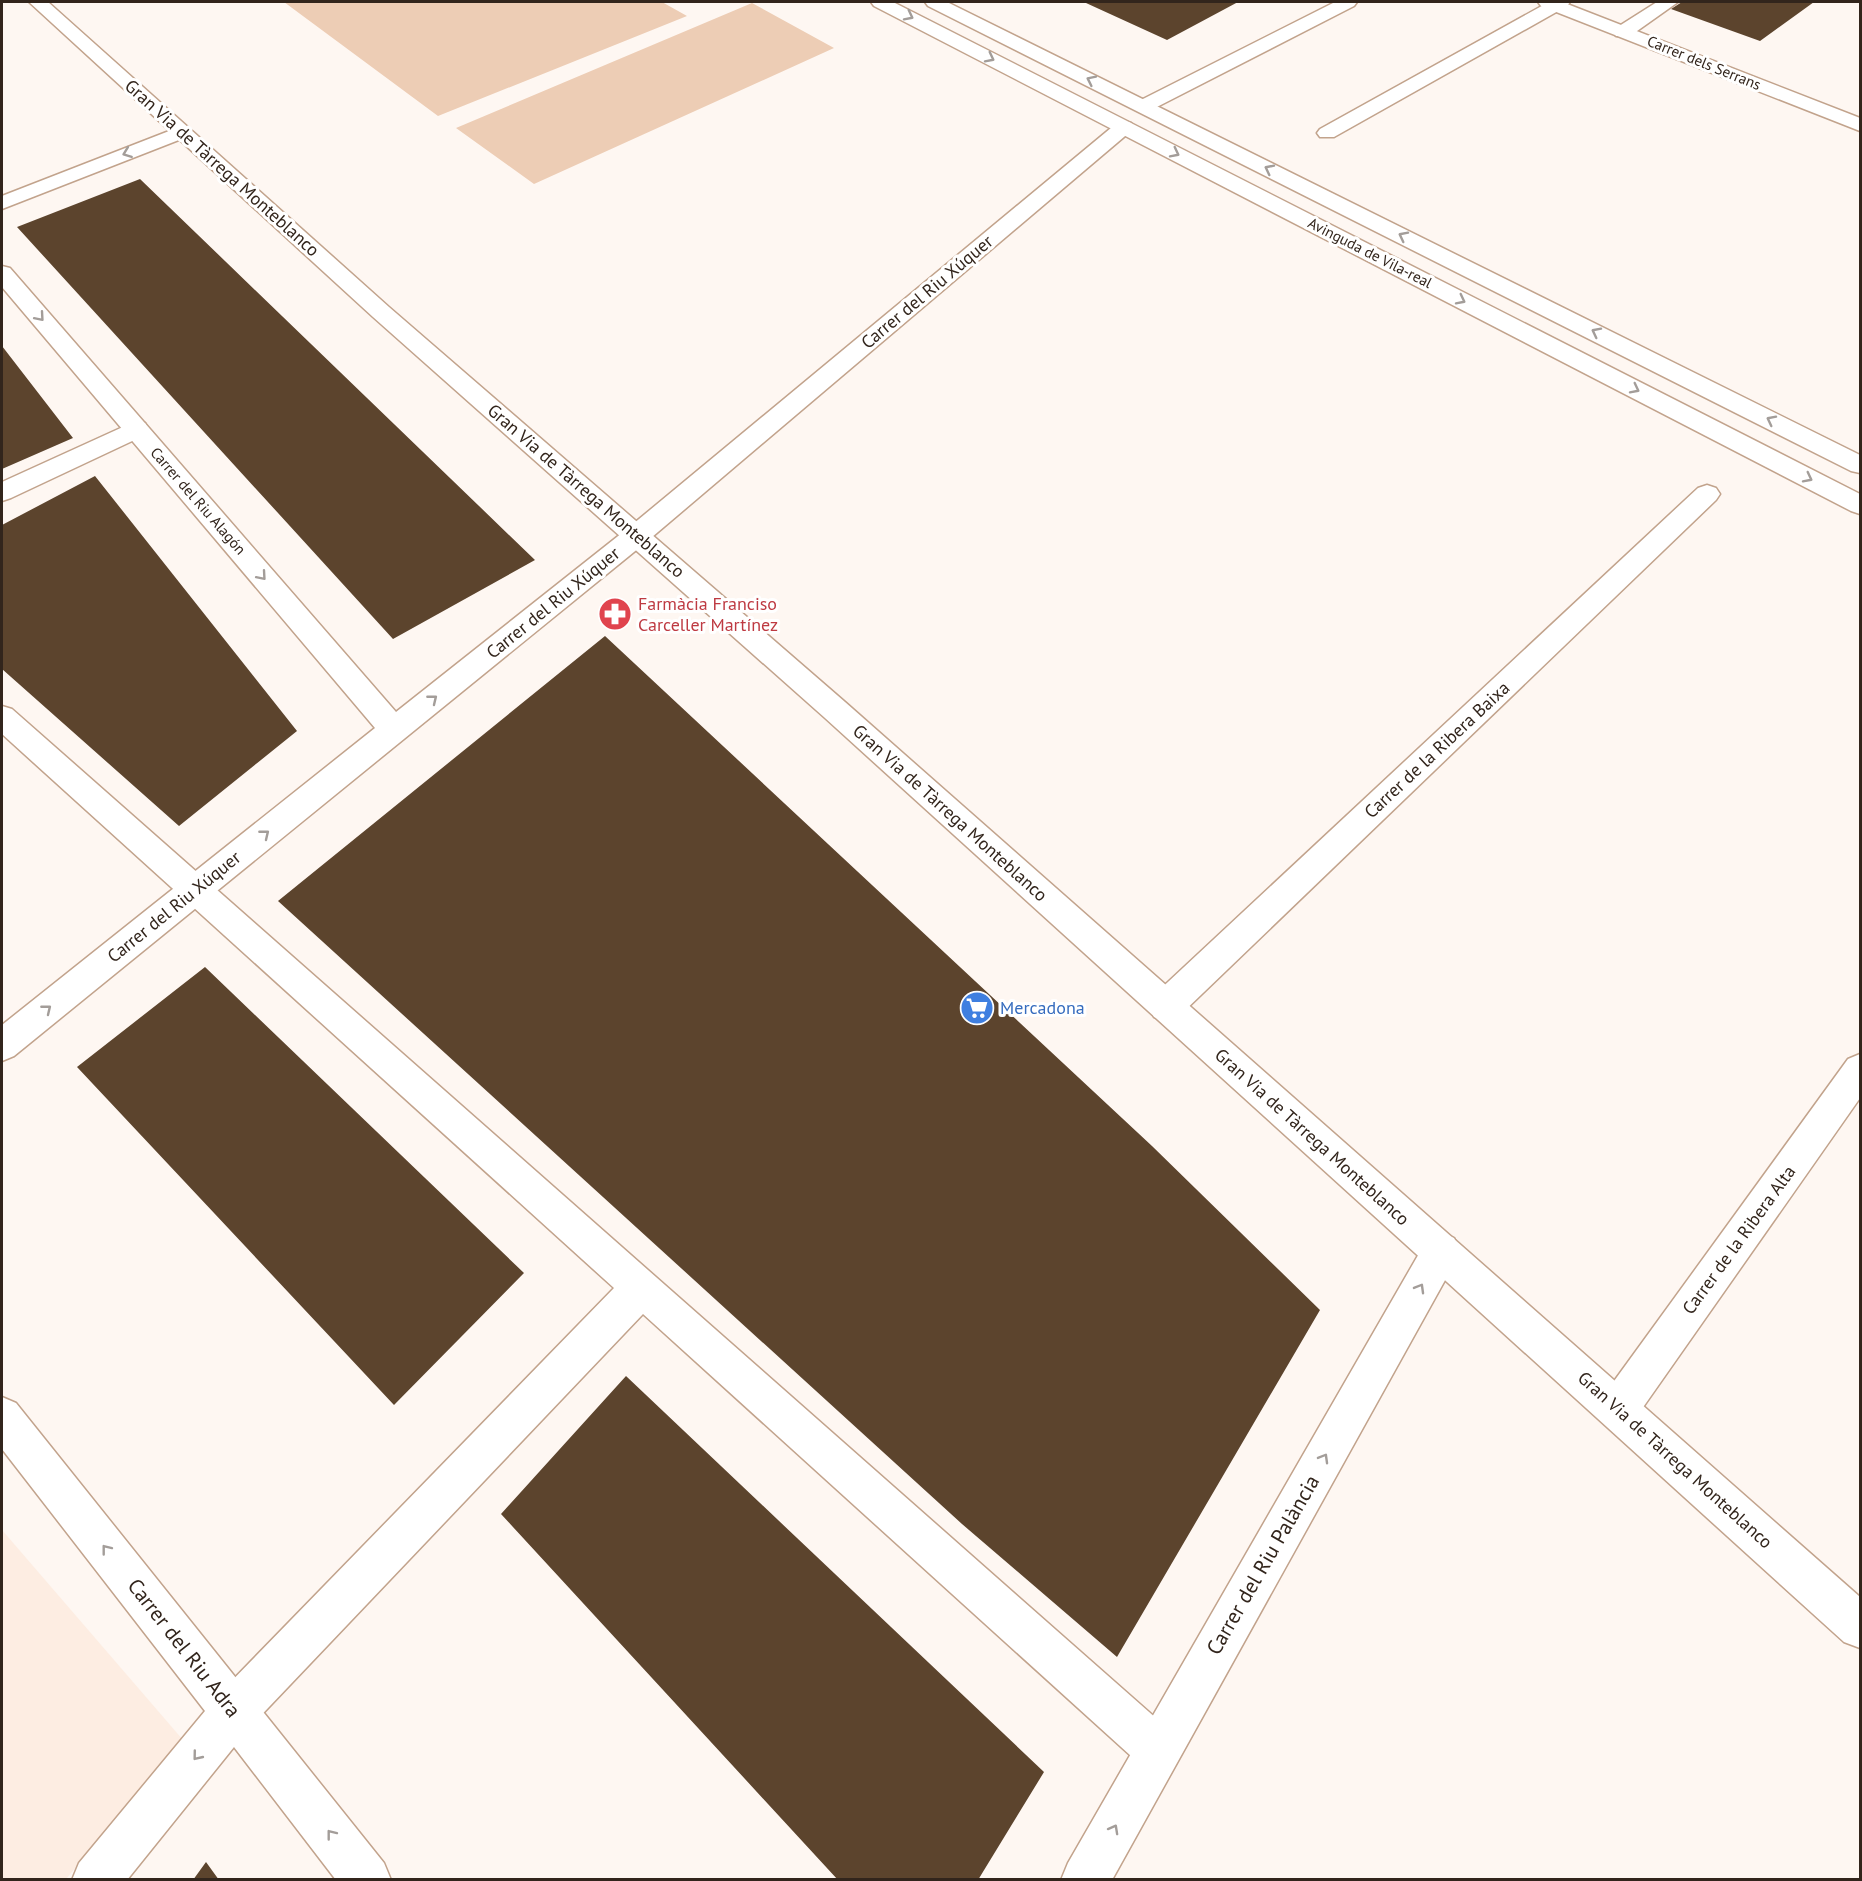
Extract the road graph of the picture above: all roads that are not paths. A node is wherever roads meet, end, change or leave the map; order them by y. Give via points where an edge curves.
1 (38, 2) edge
2 (880, 2) edge
3 (934, 2) edge
4 (1348, 2) edge
5 (1668, 2) edge
6 (1554, 3) edge
7 (1623, 32) junction
8 (1143, 106) junction
9 (1860, 126) edge
10 (1124, 127) junction
11 (182, 132) junction
12 (1327, 133) dead end
13 (2, 202) edge
14 (2, 273) edge
15 (136, 429) junction
16 (1860, 465) edge
17 (2, 492) edge
18 (1707, 494) dead end
19 (1860, 505) edge
20 (636, 536) junction
21 (2, 717) edge
22 (394, 730) junction
23 (195, 890) junction
24 (1166, 1006) junction
25 (2, 1045) edge
26 (1860, 1070) edge
27 (1441, 1251) junction
28 (641, 1288) junction
29 (1618, 1409) junction
30 (2, 1417) edge
31 (1860, 1626) edge
32 (234, 1711) junction
33 (1158, 1750) junction
34 (96, 1880) edge
35 (367, 1880) edge
36 (1085, 1880) edge

1 - 11 street, Gran Via de Tàrrega Monteblanco
2 -> 10 street, Avinguda de Vila-real
8 -> 3 street, Avinguda de Vila-real
4 - 8 street
5 - 7 street
6 - 7 street, Carrer dels Serrans
6 - 12 street
7 - 9 street, Carrer dels Serrans
16 -> 8 street, Avinguda de Vila-real
10 -> 19 street, Avinguda de Vila-real
10 - 20 street, Carrer del Riu Xúquer
11 -> 13 street
11 - 20 street, Gran Via de Tàrrega Monteblanco
14 -> 15 street, Carrer del Riu Alagón
15 - 17 street
15 -> 22 street, Carrer del Riu Alagón
18 - 24 street, Carrer de la Ribera Baixa
22 -> 20 street, Carrer del Riu Xúquer
20 - 24 street, Gran Via de Tàrrega Monteblanco
21 - 23 street
23 -> 22 street, Carrer del Riu Xúquer
25 -> 23 street, Carrer del Riu Xúquer
23 - 28 street
24 - 27 street, Gran Via de Tàrrega Monteblanco
26 - 29 street, Carrer de la Ribera Alta
27 - 29 street, Gran Via de Tàrrega Monteblanco
33 -> 27 street, Carrer del Riu Palància
28 - 32 street
28 - 33 street
29 - 31 street, Gran Via de Tàrrega Monteblanco
32 -> 30 street, Carrer del Riu Adra
32 -> 34 street
35 -> 32 street, Carrer del Riu Adra
36 -> 33 street, Carrer del Riu Palància

